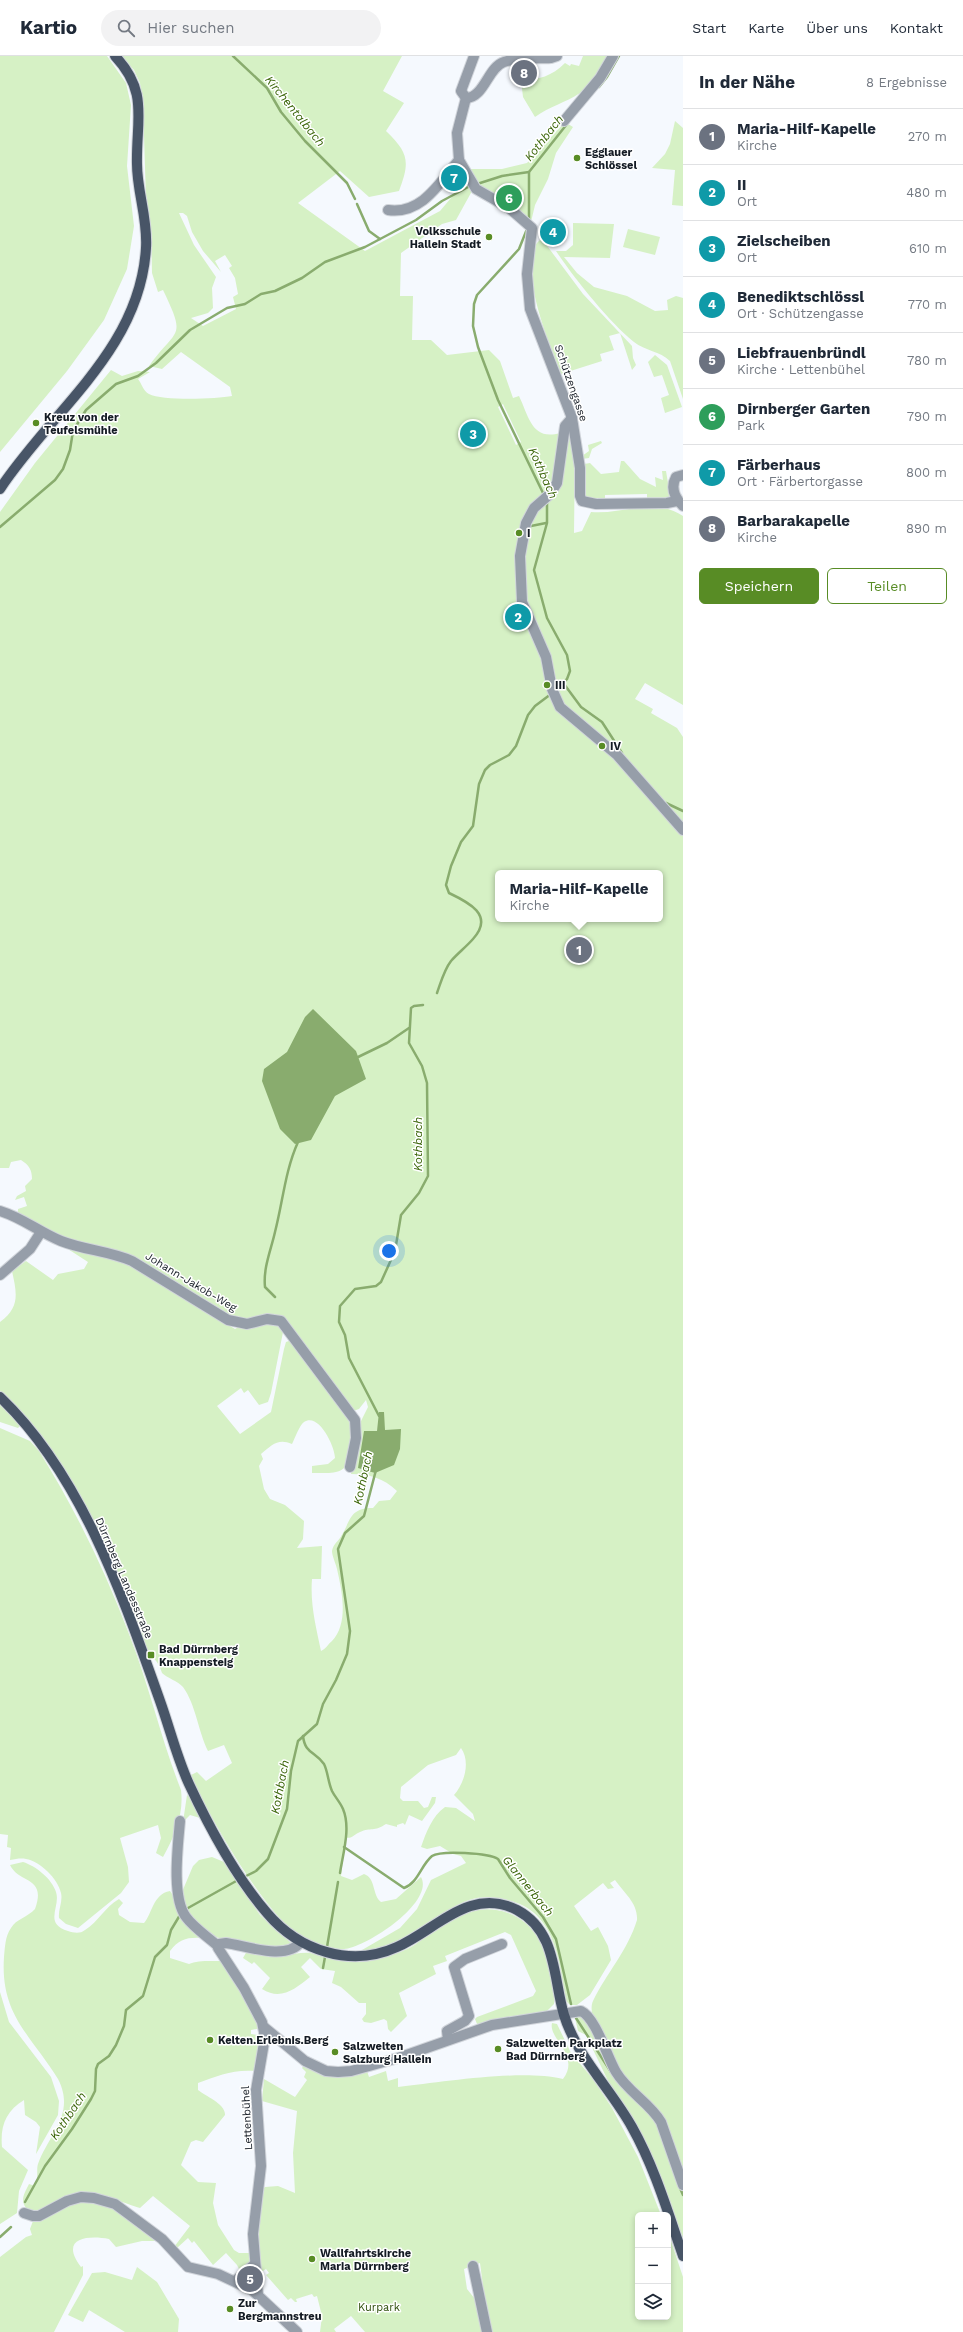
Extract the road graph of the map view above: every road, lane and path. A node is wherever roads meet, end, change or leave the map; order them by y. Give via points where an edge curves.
1 (115, 56) edge
2 (474, 56) edge
3 (557, 56) edge
4 (613, 56) edge
5 (466, 98) junction
6 (564, 121) dead end
7 (459, 160) junction
8 (388, 210) dead end
9 (572, 418) junction
10 (683, 475) edge
11 (0, 489) edge
12 (680, 503) edge
13 (683, 830) edge
14 (0, 1211) edge
15 (41, 1232) junction
16 (0, 1275) edge
17 (0, 1397) edge
18 (350, 1467) dead end
19 (180, 1821) dead end
20 (301, 1942) junction
21 (502, 1944) dead end
22 (218, 1946) junction
23 (564, 2014) junction
24 (264, 2027) junction
25 (448, 2040) junction
26 (281, 2041) junction
27 (264, 2043) junction
28 (683, 2185) edge
29 (24, 2213) dead end
30 (683, 2256) edge
31 (255, 2264) junction
32 (473, 2266) dead end
33 (235, 2281) junction
34 (258, 2295) junction
35 (297, 2332) edge
36 (487, 2332) edge

1 - 11 main road via 131,76 139,103 137,166 146,247 139,286 122,330 104,362 86,386 25,453
2 - 5 street via 462,91
3 - 5 street via 499,64 474,96
4 - 6 street via 600,78
5 - 7 street via 457,133
7 - 8 street via 422,202 403,210
7 - 9 street, Schützengasse via 474,185 509,208 528,225 527,274 530,309
9 - 12 street, Schützengasse via 582,501 596,504
9 - 13 street via 565,426 559,475 546,497 534,508 525,526 520,556 522,602 546,657 556,700 566,714 618,755
10 - 12 street via 676,477 674,482 673,492
14 - 15 street, Johann-Jakob-Weg via 26,1221
15 - 16 street via 30,1249
15 - 18 street, Johann-Jakob-Weg via 72,1245 115,1254 132,1261 236,1323 247,1324 267,1319 281,1321 355,1420 356,1438
17 - 20 main road, Dürrnberg Landesstraße via 50,1456 84,1516 129,1616 190,1785 231,1862 255,1899 285,1932
19 - 22 street, Lettenbühel via 177,1875 181,1907 187,1918
20 - 22 street via 294,1949 284,1952 226,1943
20 - 23 main road, Dürrnberg Landesstraße via 322,1952 341,1955 381,1953 408,1941 448,1915 466,1907 498,1903 525,1915 543,1935 550,1949
21 - 25 street via 465,1959 454,1967 469,2016 447,2031
22 - 24 street, Lettenbühel
23 - 25 street via 492,2025
23 - 28 street via 577,2010 587,2015 616,2072 627,2087 656,2114
23 - 30 main road, Dürrnberg Landesstraße via 577,2046 631,2124 644,2148
24 - 26 street
24 - 27 street, Lettenbühel
25 - 26 street via 398,2058 338,2072 316,2067
26 - 27 street via 272,2039
27 - 31 street, Lettenbühel via 256,2090 261,2166 253,2221
29 - 33 street via 39,2216 67,2201 82,2197 107,2201 123,2209 162,2239 192,2269 211,2271
31 - 33 street
31 - 34 street, Lettenbühel
32 - 36 street
33 - 34 street
34 - 35 street

